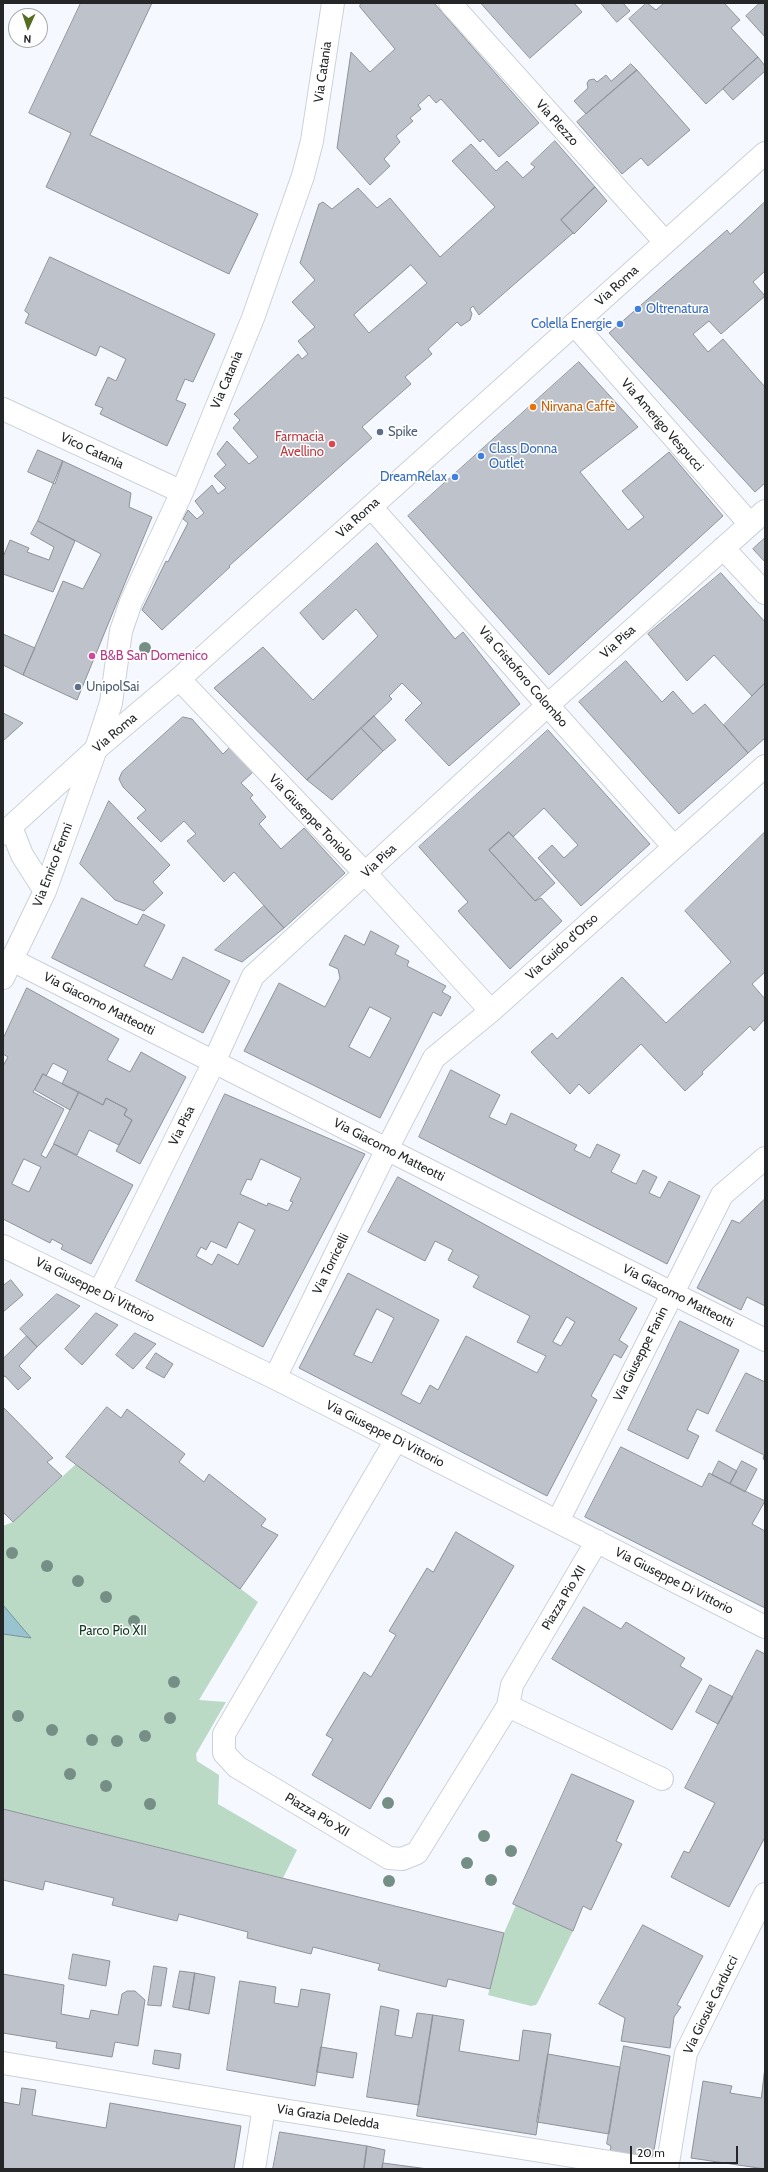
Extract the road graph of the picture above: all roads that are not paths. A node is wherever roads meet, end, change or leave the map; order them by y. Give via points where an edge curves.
1 (332, 3) edge
2 (450, 3) edge
3 (765, 153) edge
4 (665, 242) junction
5 (574, 324) junction
6 (3, 409) edge
7 (182, 492) junction
8 (371, 507) junction
9 (757, 518) edge
10 (723, 548) junction
11 (765, 593) edge
12 (179, 679) junction
13 (548, 705) junction
14 (96, 749) junction
15 (765, 766) edge
16 (7, 830) edge
17 (674, 848) junction
18 (366, 874) junction
19 (45, 891) junction
20 (7, 969) edge
21 (491, 1011) junction
22 (214, 1062) junction
23 (387, 1149) junction
24 (765, 1158) edge
25 (3, 1246) edge
26 (100, 1292) junction
27 (672, 1293) junction
28 (765, 1340) edge
29 (275, 1378) junction
30 (396, 1440) junction
31 (558, 1521) junction
32 (597, 1541) junction
33 (765, 1627) edge
34 (508, 1706) junction
35 (662, 1779) dead end
36 (765, 1894) edge
37 (3, 2063) edge
38 (264, 2107) junction
39 (254, 2169) edge
40 (654, 2169) edge
41 (667, 2169) edge

1 - 7 street, Via Catania via 312,141 303,176 253,318
2 - 4 street, Via Plezzo
3 - 4 street, Via Roma
4 - 5 street, Via Roma
5 - 8 street, Via Roma
5 - 9 street, Via Amerigo Vespucci
6 - 7 street, Vico Catania
7 - 14 street, Via Catania via 130,602 121,631 111,703
8 - 12 street, Via Roma
8 - 13 street, Via Cristoforo Colombo
9 - 10 street, Via Pisa
10 - 11 street
10 - 13 street, Via Pisa
12 - 14 street, Via Roma
12 - 18 street, Via Giuseppe Toniolo
13 - 17 street, Via Cristoforo Colombo
13 - 18 street, Via Pisa
14 - 16 street, Via Roma
14 - 19 street, Via Enrico Fermi
15 - 17 street, Via Guido d'Orso
16 - 19 street
17 - 21 street, Via Guido d'Orso
18 - 21 street, Via Giuseppe Toniolo
18 - 22 street, Via Pisa via 253,976
19 - 20 street, Via Enrico Fermi
20 - 22 street, Via Giacomo Matteotti
21 - 23 street, Via Guido d'Orso via 434,1058
22 - 23 street, Via Giacomo Matteotti
22 - 26 street, Via Pisa
23 - 27 street, Via Giacomo Matteotti
23 - 29 street, Via Torricelli
24 - 27 street, Via Giuseppe Fanin via 722,1195
25 - 26 street, Via Giuseppe Di Vittorio
26 - 29 street, Via Giuseppe Di Vittorio
27 - 28 street, Via Giacomo Matteotti
27 - 31 street, Via Giuseppe Fanin
29 - 30 street, Via Giuseppe Di Vittorio
30 - 31 street, Via Giuseppe Di Vittorio
30 - 34 street, Piazza Pio XII via 224,1734 224,1754 237,1767 365,1844 389,1858 402,1859 417,1853
31 - 32 street, Via Giuseppe Di Vittorio
32 - 33 street, Via Giuseppe Di Vittorio
32 - 34 street, Piazza Pio XII via 512,1685
34 - 35 street
36 - 41 street, Via Giosuè Carducci via 686,2052
37 - 38 street, Via Grazia Deledda
38 - 39 street
38 - 40 street, Via Grazia Deledda

